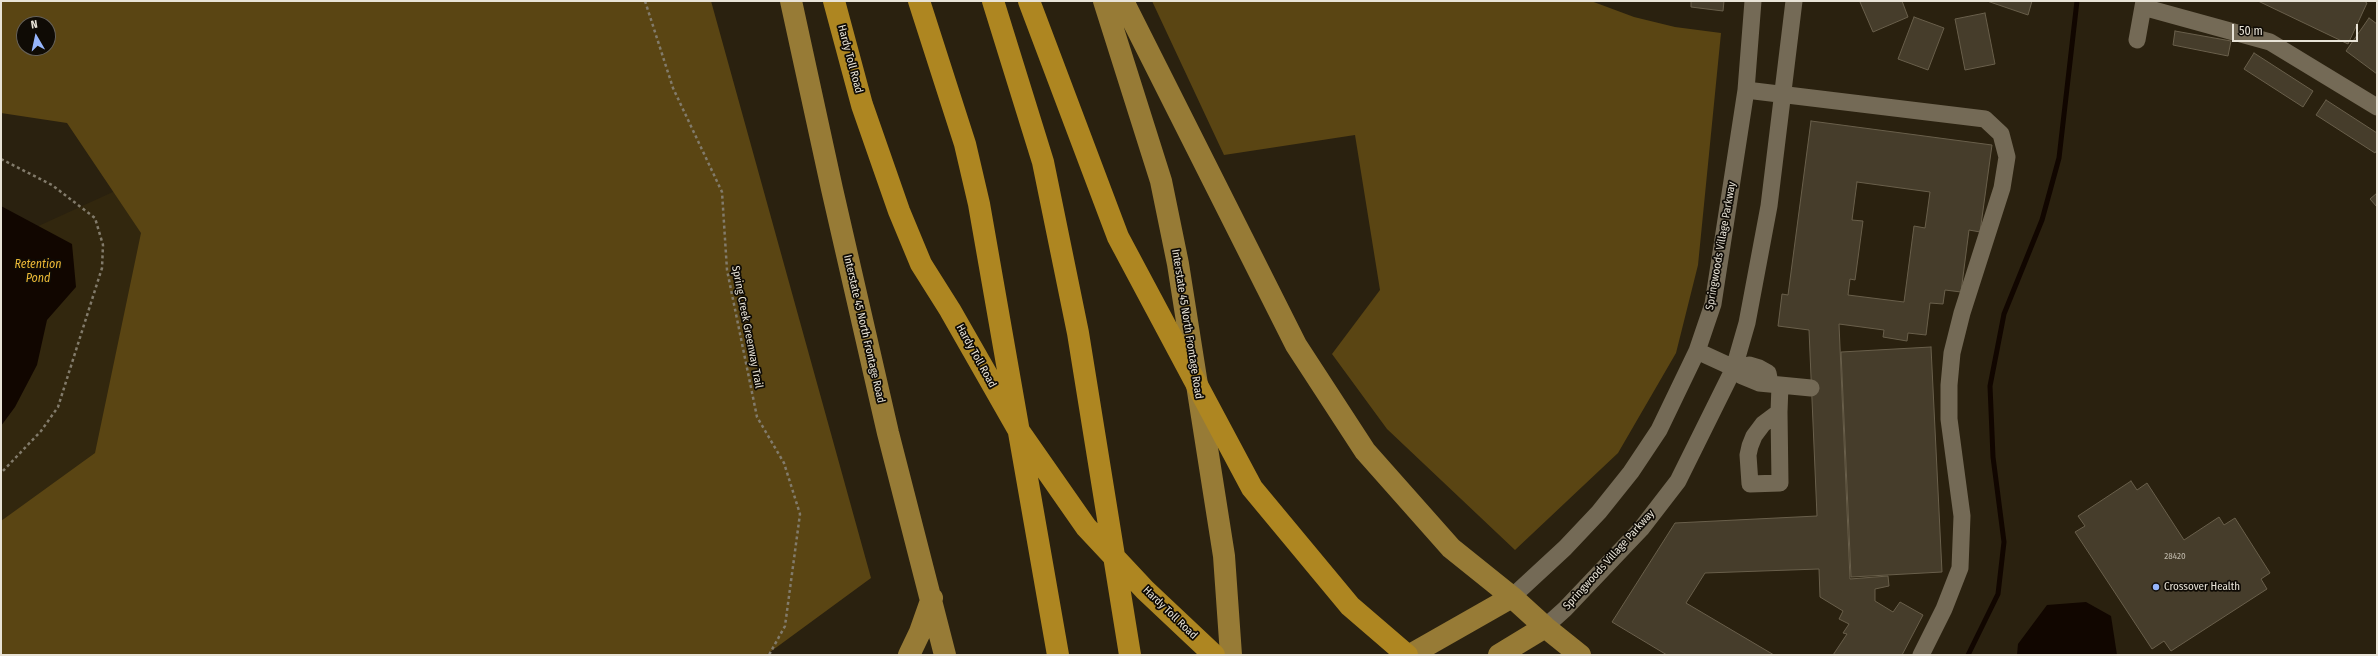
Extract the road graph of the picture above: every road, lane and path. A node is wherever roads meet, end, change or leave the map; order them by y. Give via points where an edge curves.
1 (645, 1) edge
2 (791, 1) edge
3 (834, 1) edge
4 (919, 1) edge
5 (993, 1) edge
6 (1029, 1) edge
7 (1104, 1) edge
8 (1123, 1) edge
9 (1753, 1) edge
10 (1794, 1) edge
11 (2143, 4) edge
12 (2137, 40) dead end
13 (1746, 90) junction
14 (1782, 94) junction
15 (2377, 107) edge
16 (1, 159) edge
17 (1697, 351) junction
18 (1734, 368) junction
19 (1775, 384) junction
20 (1811, 388) dead end
21 (1778, 412) dead end
22 (1, 473) edge
23 (1512, 597) junction
24 (932, 598) junction
25 (1545, 627) junction
26 (1505, 652) edge
27 (769, 655) edge
28 (909, 655) edge
29 (945, 655) edge
30 (1058, 655) edge
31 (1130, 655) edge
32 (1214, 655) edge
33 (1231, 655) edge
34 (1409, 655) edge
35 (1580, 655) edge
36 (1921, 655) edge

1 - 27 path, Spring Creek Greenway Trail via 673,88 722,192 729,278 757,417 784,463 800,514 785,626
2 - 24 main road, Interstate 45 North Frontage Road via 883,410
3 - 32 highway, Hardy Toll Road via 862,105 899,211 921,264 1018,431 1086,527 1145,590
4 - 30 highway via 965,144 979,204
5 - 31 highway via 1044,162 1078,333
6 - 34 highway via 1118,237 1252,488 1350,606
7 - 33 main road, Interstate 45 North Frontage Road via 1161,181 1178,264 1224,556
8 - 23 main road via 1296,345 1365,451 1450,548
9 - 13 street, Springwoods Village Parkway
10 - 14 street, Springwoods Village Parkway
11 - 12 street
11 - 15 street via 2270,42
13 - 14 street
13 - 17 street, Springwoods Village Parkway via 1713,304
14 - 18 street, Springwoods Village Parkway via 1769,206 1747,323
14 - 36 street via 1985,119 2002,134 2007,157 2002,188 1962,313 1952,353 1949,419 1962,516 1960,568 1944,609
16 - 22 path via 52,185 95,218 103,245 102,268 58,406 41,431
17 - 18 street
17 - 23 street, Springwoods Village Parkway via 1669,410 1631,472 1600,512
18 - 19 street via 1742,376 1759,383
18 - 25 street, Springwoods Village Parkway via 1678,481 1640,529
19 - 20 street
19 - 21 street
23 - 25 main road
23 - 34 main road, Springwoods Village Parkway
24 - 28 main road
24 - 29 main road, Interstate 45 North Frontage Road
25 - 26 main road, Springwoods Village Parkway
25 - 35 main road

